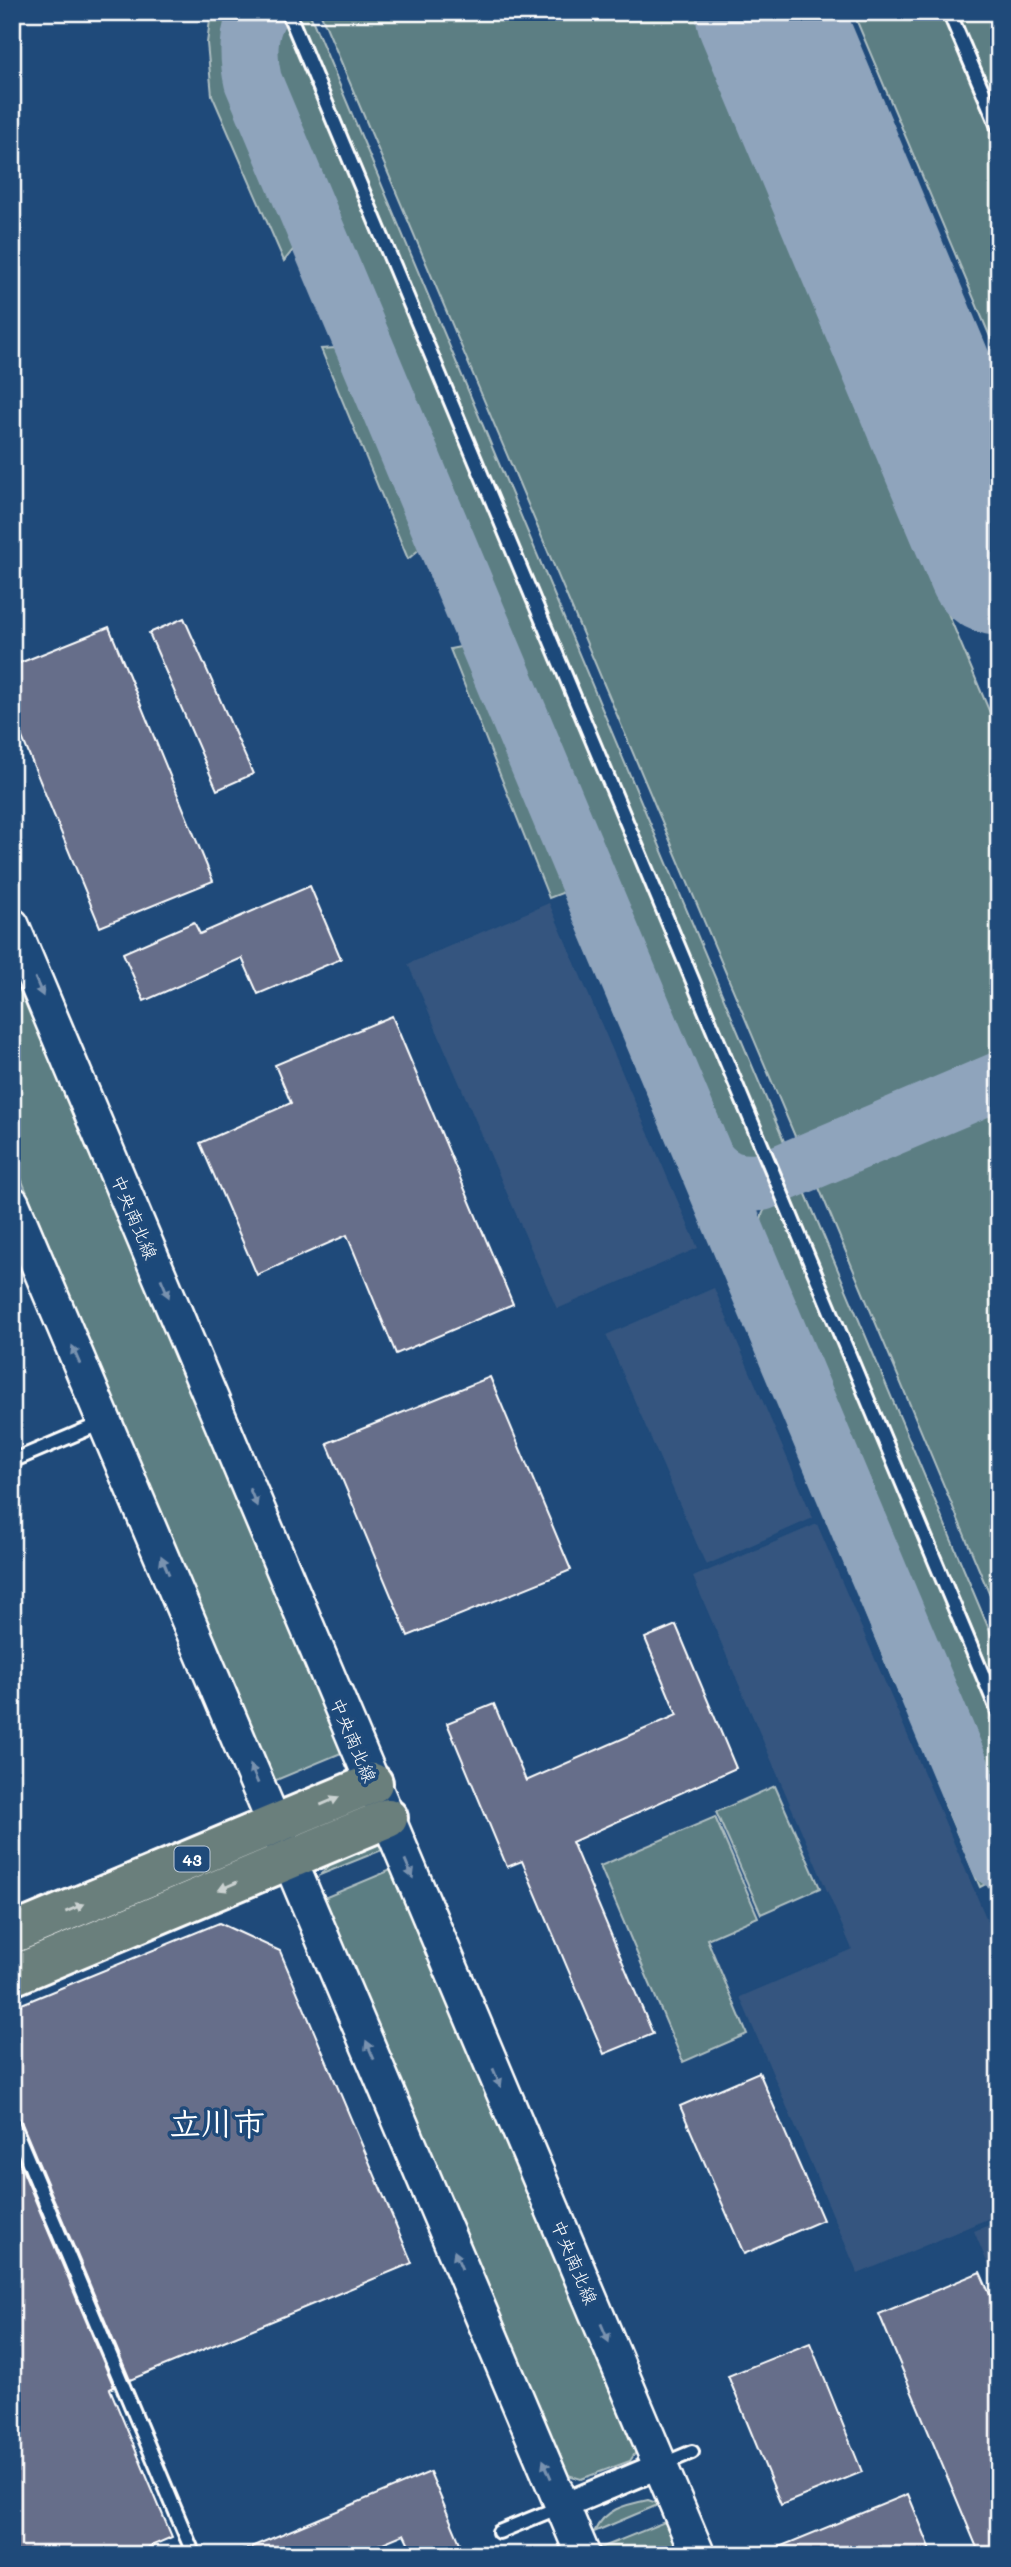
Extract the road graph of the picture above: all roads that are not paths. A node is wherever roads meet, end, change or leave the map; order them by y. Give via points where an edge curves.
1 (288, 12) edge
2 (949, 12) edge
3 (999, 129) edge
4 (12, 925) edge
5 (12, 1203) edge
6 (104, 1422) junction
7 (12, 1461) edge
8 (999, 1714) edge
9 (373, 1783) junction
10 (388, 1818) junction
11 (276, 1824) junction
12 (291, 1859) junction
13 (12, 1934) edge
14 (12, 1976) edge
15 (12, 2122) edge
16 (692, 2452) dead end
17 (661, 2465) junction
18 (563, 2506) junction
19 (499, 2532) dead end
20 (194, 2555) edge
21 (583, 2555) edge
22 (698, 2555) edge

1 - 8 lane
2 - 3 lane
4 -> 9 main road, 中央南北線
6 -> 5 main road
6 - 7 lane
11 -> 6 main road
9 - 10 main road, 中央南北線
11 -> 9 main road, 43
10 - 12 main road, 43
10 -> 17 main road, 中央南北線
11 - 12 main road
13 -> 11 main road, 43
12 -> 14 main road, 43
18 -> 12 main road
15 - 20 lane
16 - 17 lane
17 - 18 street
17 - 22 main road, 中央南北線
18 - 19 lane
18 - 21 main road

